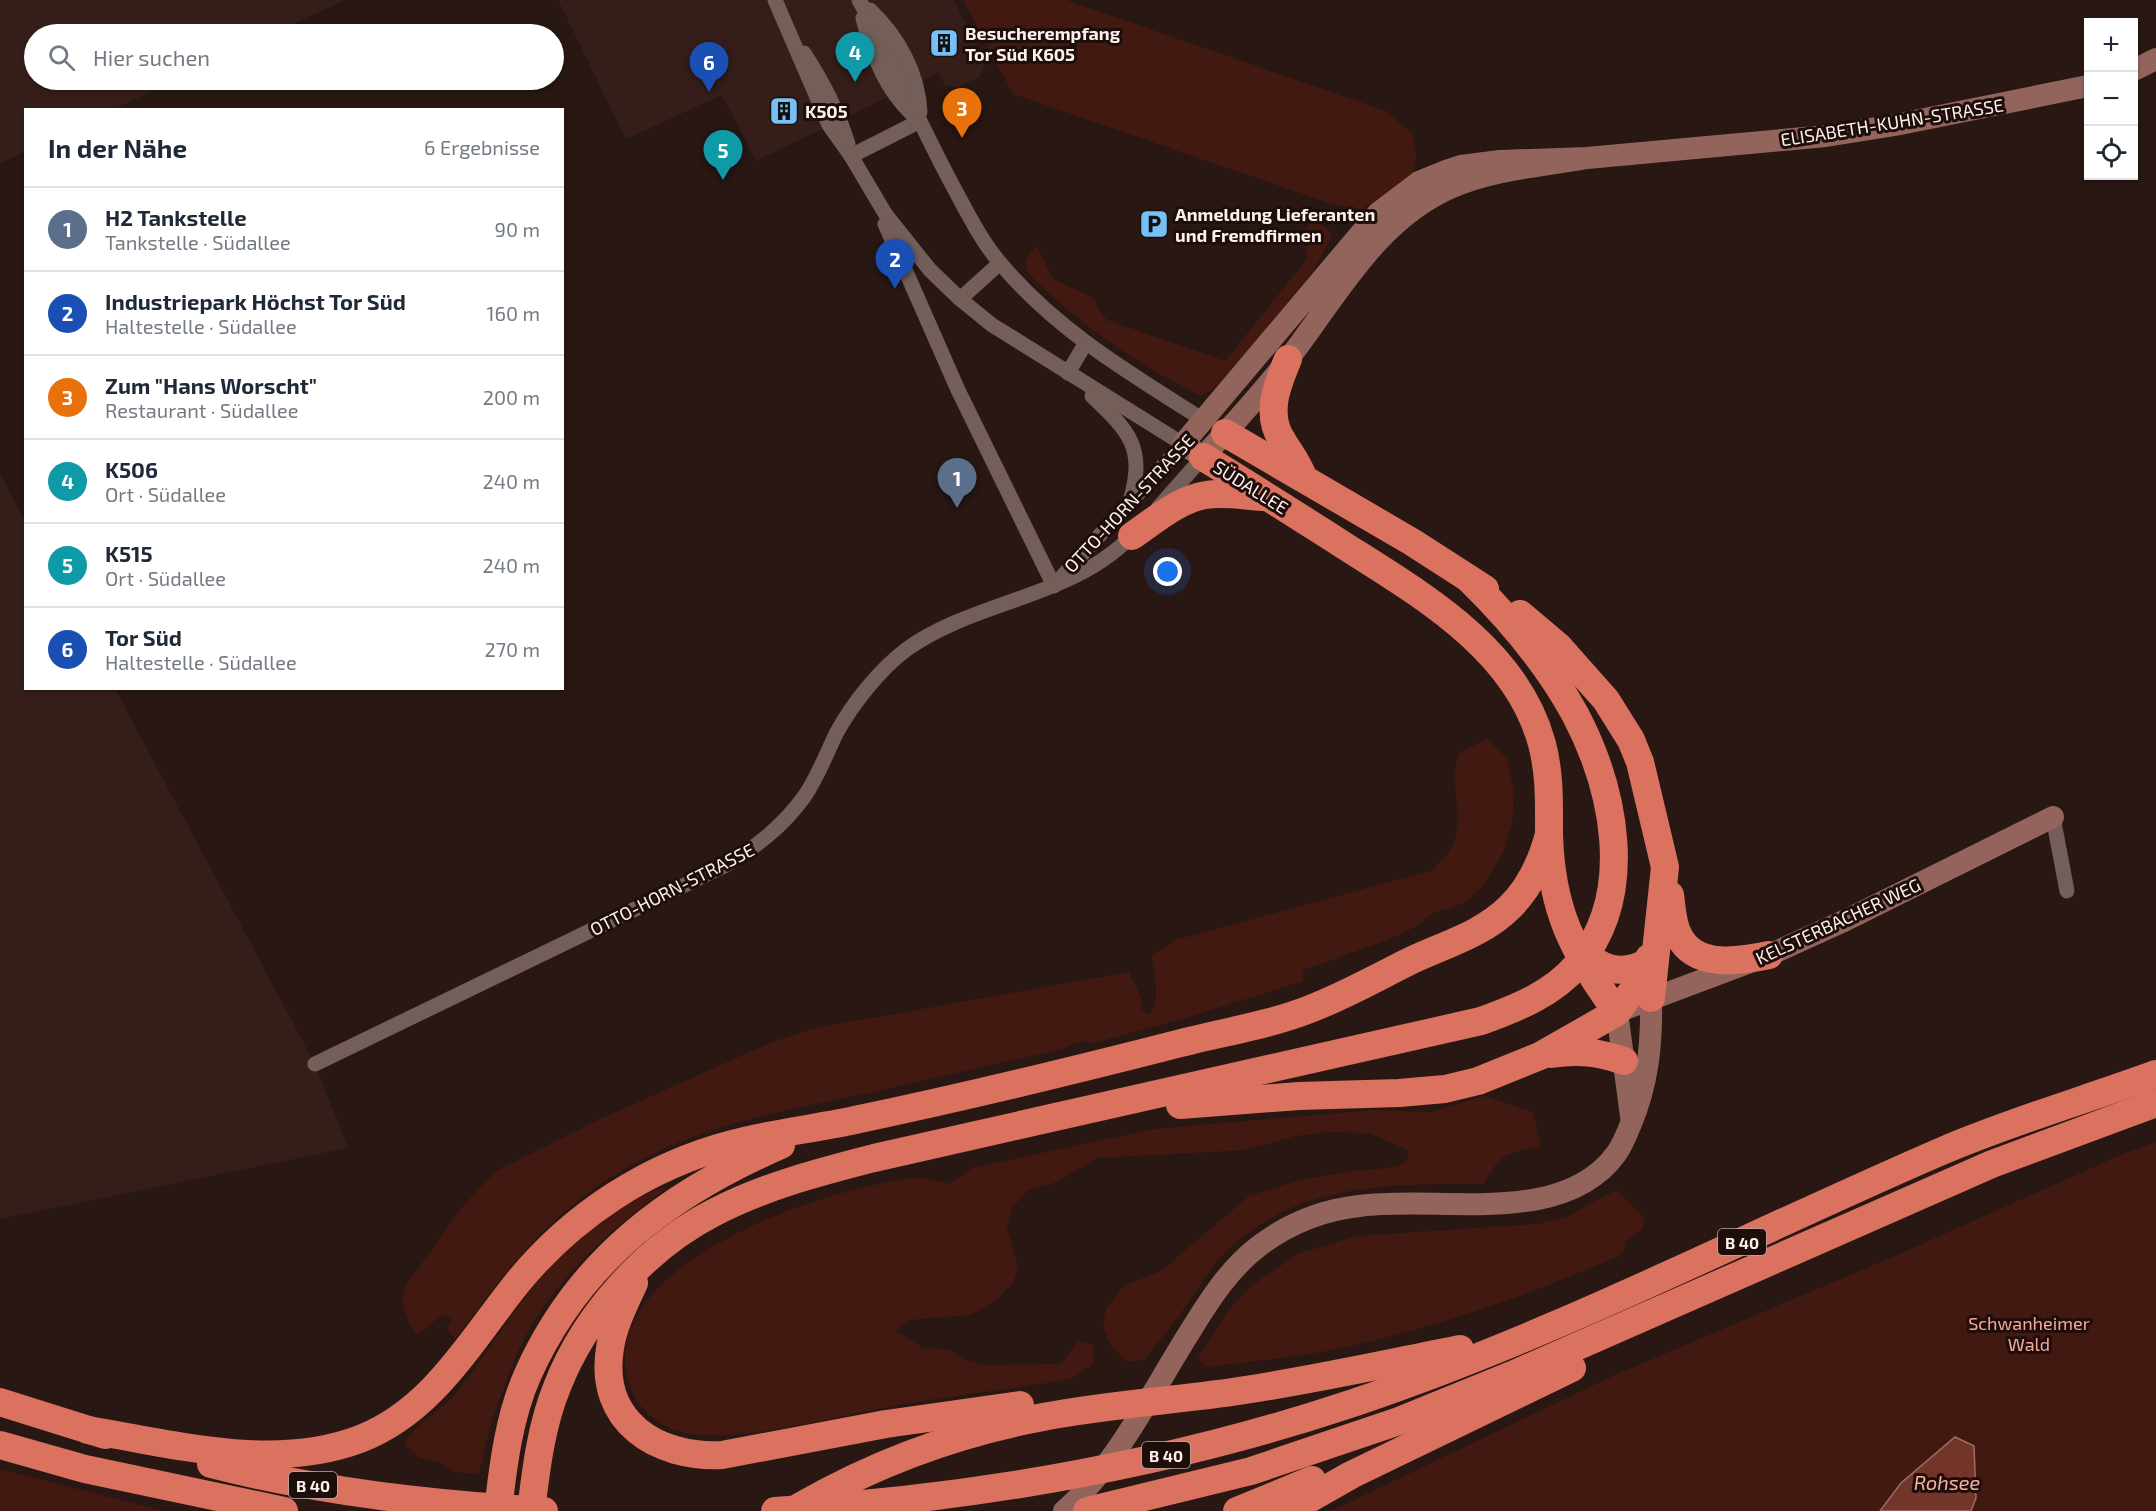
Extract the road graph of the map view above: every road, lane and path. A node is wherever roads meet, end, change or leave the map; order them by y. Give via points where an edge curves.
1 (775, 0) edge
2 (860, 0) edge
3 (2156, 59) edge
4 (2138, 68) edge
5 (2084, 87) edge
6 (920, 121) junction
7 (852, 156) junction
8 (1587, 158) junction
9 (870, 191) junction
10 (1000, 263) junction
11 (960, 299) junction
12 (1085, 344) junction
13 (1288, 359) junction
14 (1068, 373) junction
15 (1215, 427) junction
16 (1193, 450) junction
17 (1304, 479) junction
18 (1270, 498) junction
19 (1129, 506) junction
20 (1132, 536) junction
21 (1469, 579) junction
22 (1054, 586) junction
23 (2053, 817) joint
24 (1550, 834) junction
25 (1665, 867) junction
26 (2067, 891) dead end
27 (1572, 939) junction
28 (1652, 952) junction
29 (1769, 955) junction
30 (1651, 998) junction
31 (1617, 1012) junction
32 (1540, 1056) junction
33 (1624, 1061) junction
34 (315, 1064) dead end
35 (2156, 1074) edge
36 (2156, 1103) edge
37 (1053, 1119) junction
38 (1631, 1124) junction
39 (819, 1128) junction
40 (643, 1265) junction
41 (1744, 1271) junction
42 (1542, 1331) junction
43 (0, 1402) edge
44 (1503, 1402) junction
45 (1076, 1412) junction
46 (88, 1430) junction
47 (0, 1445) edge
48 (533, 1497) edge
49 (284, 1511) edge
50 (498, 1511) edge
51 (544, 1511) edge
52 (775, 1511) edge
53 (793, 1511) edge
54 (1064, 1511) edge
55 (1087, 1511) edge
56 (1237, 1511) edge
57 (1288, 1511) edge

1 - 7 street, SÜDALLEE via 808,81
2 - 6 street, SÜDALLEE
3 - 4 street
5 - 8 street, ELISABETH-KUHN-STRASSE via 1826,136
6 - 7 street
6 - 10 street, SÜDALLEE via 970,218
7 - 9 street, SÜDALLEE
8 - 13 street, ELISABETH-KUHN-STRASSE via 1453,187 1411,209 1380,238
8 - 15 street, ELISABETH-KUHN-STRASSE via 1461,166 1404,191 1366,225
9 - 11 street, SÜDALLEE via 904,239
9 - 22 street, SÜDALLEE via 958,390
10 - 11 street
10 - 12 street, SÜDALLEE
11 - 14 street, SÜDALLEE via 992,325
12 - 14 street
12 - 15 street, SÜDALLEE
13 - 15 street, ELISABETH-KUHN-STRASSE
13 - 17 highway via 1273,404 1274,427 1296,459
14 - 16 street, SÜDALLEE
14 - 19 street via 1133,442 1137,471
15 - 16 street, ELISABETH-KUHN-STRASSE
15 - 17 highway, SÜDALLEE
16 - 18 highway, SÜDALLEE
16 - 19 street, OTTO-HORN-STRASSE
16 - 20 street, OTTO-HORN-STRASSE
17 - 21 highway, SÜDALLEE
18 - 20 highway via 1206,495 1169,511
18 - 24 highway, SÜDALLEE via 1426,600 1494,658 1526,704 1537,728 1550,784
19 - 22 street, OTTO-HORN-STRASSE
20 - 22 street, OTTO-HORN-STRASSE via 1090,569
21 - 25 highway via 1498,597 1559,647 1619,719 1640,762
21 - 37 highway via 1549,671 1590,748 1611,825 1613,868 1608,906 1578,964 1541,995 1481,1021
22 - 34 street, OTTO-HORN-STRASSE via 957,623 900,656 855,704 805,795 762,843 726,865
23 - 26 street
23 - 29 street, KELSTERBACHER WEG
24 - 27 highway via 1558,907
24 - 39 highway via 1525,890 1495,920 1476,933 1309,1010 1013,1087
25 - 28 highway
25 - 29 highway via 1675,926 1679,938 1689,948 1724,961
27 - 28 highway via 1604,968 1628,970
27 - 31 highway via 1591,976
28 - 30 highway
28 - 31 highway
29 - 30 street, KELSTERBACHER WEG
30 - 31 street, KELSTERBACHER WEG
30 - 38 street via 1647,1076
31 - 32 highway
31 - 33 street
32 - 33 highway via 1587,1052
32 - 37 highway via 1478,1081 1444,1089 1220,1101
33 - 38 street
35 - 42 highway, B 40 via 1951,1147
36 - 41 highway, B 40 via 1992,1164
37 - 40 highway via 800,1178 715,1212
38 - 54 street via 1616,1154 1602,1170 1559,1195 1528,1202 1357,1206 1298,1222 1273,1236 1239,1263 1223,1282 1144,1410
39 - 46 highway via 771,1134 706,1151 647,1176 598,1206 536,1261 429,1395 399,1419 363,1438 303,1453 248,1453
39 - 50 highway via 747,1160 685,1194 648,1219 610,1254 560,1316 527,1375 508,1444
40 - 45 highway via 613,1336 609,1373 616,1402 630,1423 664,1449 722,1455 886,1424 1026,1405
40 - 48 highway via 595,1317 572,1354 546,1419
41 - 44 highway, B 40 via 1661,1321
41 - 55 highway, B 40 via 1399,1421 1251,1472
42 - 45 highway via 1299,1381
42 - 52 highway, B 40 via 1348,1404 1155,1458 969,1492
43 - 46 highway, B 40
44 - 56 highway, B 40
44 - 57 highway via 1351,1475
45 - 53 highway via 993,1427 917,1451 843,1483
46 - 51 highway, B 40 via 271,1478 392,1497
47 - 49 highway, B 40 via 85,1468

